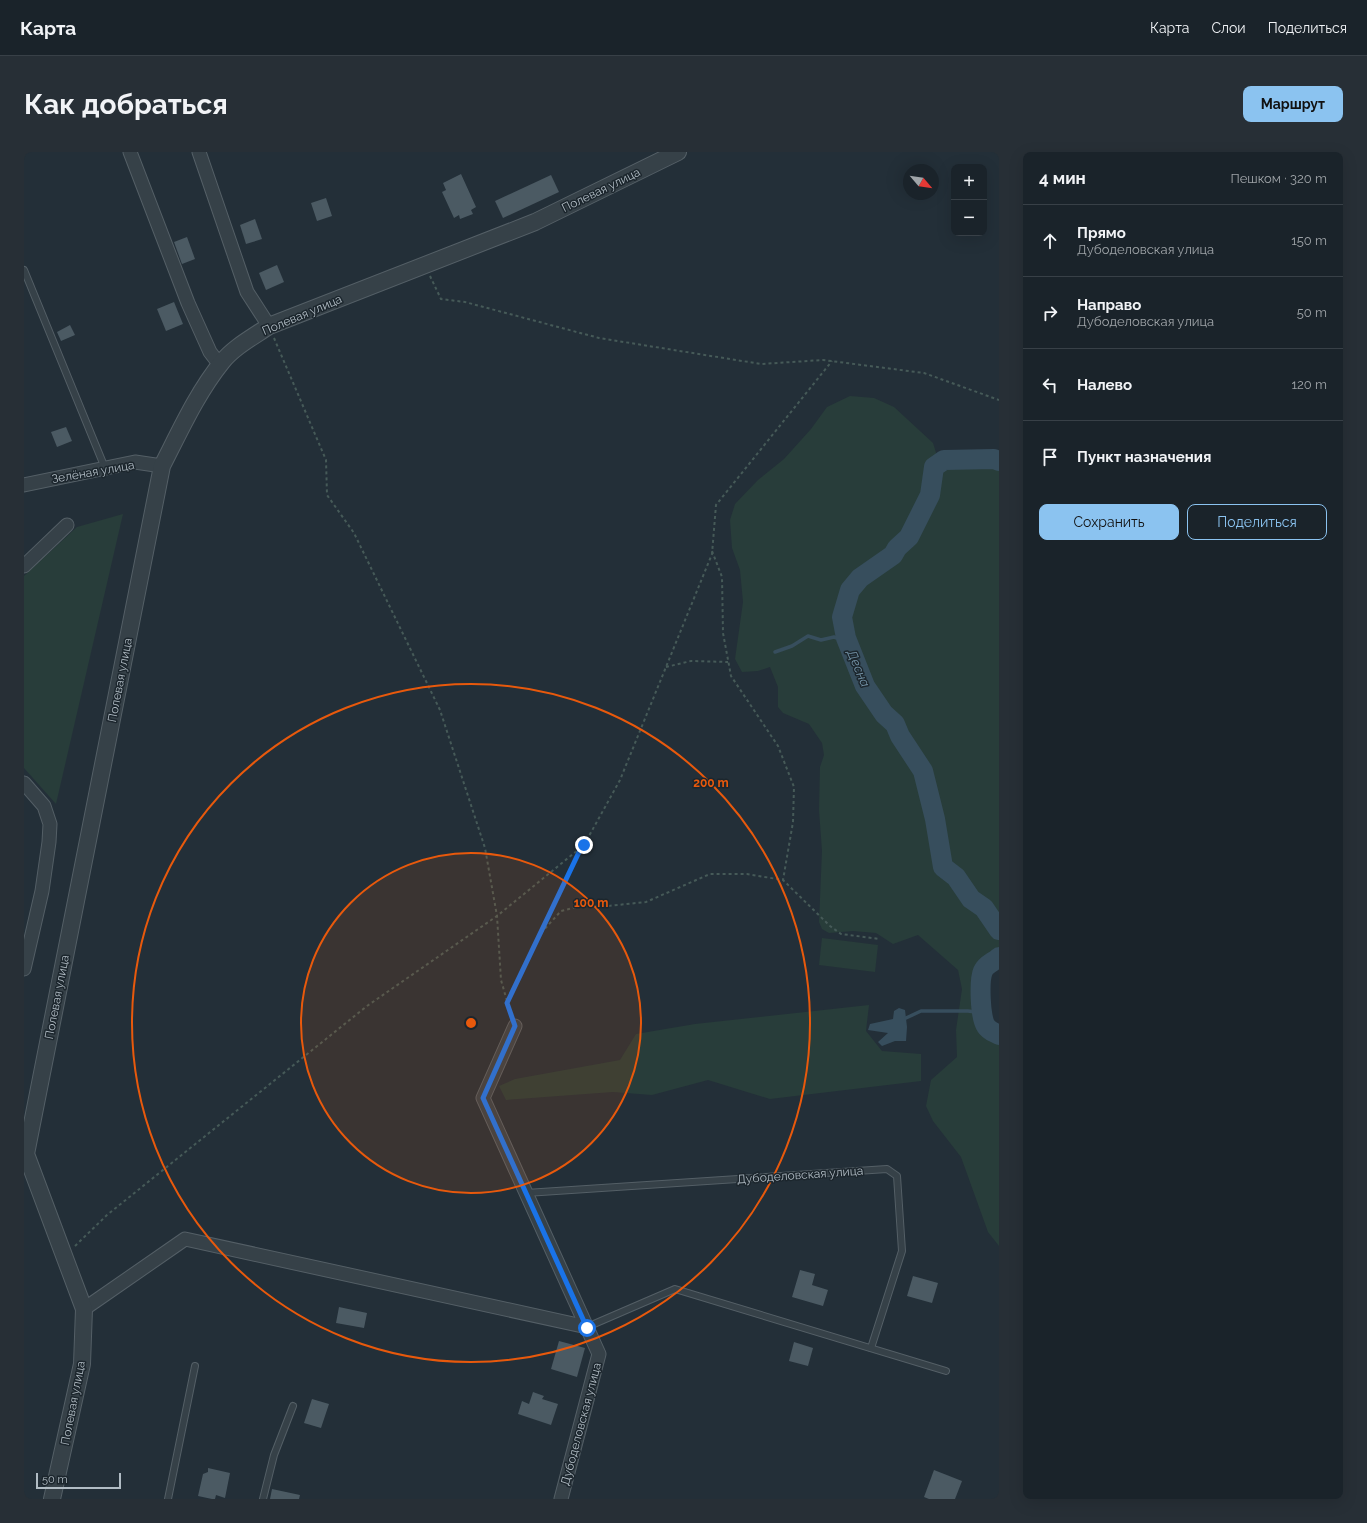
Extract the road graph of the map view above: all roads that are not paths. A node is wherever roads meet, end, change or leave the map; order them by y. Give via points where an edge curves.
1 (130, 152) edge
2 (199, 152) edge
3 (678, 152) edge
4 (24, 270) edge
5 (269, 326) junction
6 (220, 365) junction
7 (162, 466) junction
8 (105, 468) junction
9 (24, 484) edge
10 (66, 525) dead end
11 (24, 566) edge
12 (24, 783) edge
13 (24, 969) edge
14 (515, 1026) road end
15 (25, 1154) edge
16 (525, 1193) junction
17 (84, 1309) junction
18 (587, 1328) junction
19 (871, 1348) junction
20 (195, 1366) dead end
21 (946, 1370) dead end
22 (292, 1406) dead end
23 (52, 1499) edge
24 (168, 1499) edge
25 (263, 1499) edge
26 (561, 1499) edge

1 - 6 street via 188,304 210,352
2 - 5 street via 247,292
3 - 5 street, Полевая улица via 535,222
4 - 8 lane
5 - 6 street, Полевая улица via 244,343
6 - 7 street, Полевая улица via 196,402
7 - 8 street, Зелёная улица via 135,462
7 - 15 street, Полевая улица
8 - 9 street, Зелёная улица
10 - 11 street
12 - 13 street via 44,806 50,824 42,891
14 - 16 street, Дубоделовская улица via 483,1098
15 - 17 street, Полевая улица
16 - 18 street, Дубоделовская улица
16 - 19 lane, Дубоделовская улица via 887,1169 897,1176 902,1251
17 - 18 street via 185,1239
17 - 23 street, Полевая улица via 82,1364
18 - 19 lane via 675,1289
18 - 26 street, Дубоделовская улица via 599,1354
19 - 21 lane
20 - 24 lane
22 - 25 lane via 274,1455

